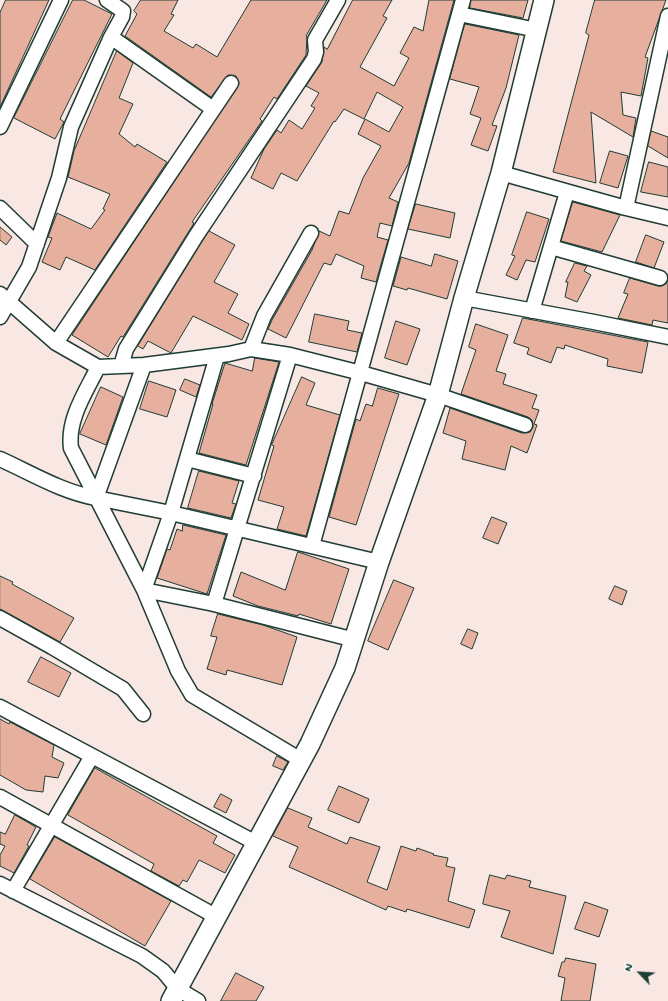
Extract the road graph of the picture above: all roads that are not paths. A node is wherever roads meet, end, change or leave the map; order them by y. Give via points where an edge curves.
1 (61, 0) edge
2 (107, 0) edge
3 (338, 0) edge
4 (463, 0) edge
5 (544, 0) edge
6 (459, 14) junction
7 (668, 16) edge
8 (537, 30) junction
9 (111, 37) junction
10 (231, 83) dead end
11 (213, 109) junction
12 (0, 127) edge
13 (501, 173) junction
14 (567, 192) junction
15 (0, 208) edge
16 (626, 208) junction
17 (668, 218) edge
18 (311, 233) dead end
19 (37, 244) junction
20 (551, 247) junction
21 (660, 278) dead end
22 (4, 298) edge
23 (464, 298) junction
24 (532, 311) junction
25 (0, 316) edge
26 (668, 338) edge
27 (56, 343) junction
28 (251, 349) junction
29 (290, 355) junction
30 (217, 356) junction
31 (144, 365) junction
32 (120, 366) junction
33 (98, 367) junction
34 (361, 373) junction
35 (438, 395) junction
36 (525, 424) dead end
37 (0, 459) edge
38 (187, 459) junction
39 (254, 476) junction
40 (96, 498) junction
41 (171, 513) junction
42 (238, 528) junction
43 (312, 546) junction
44 (379, 562) junction
45 (144, 590) junction
46 (214, 604) junction
47 (0, 618) edge
48 (355, 640) junction
49 (0, 707) edge
50 (144, 714) dead end
51 (92, 756) junction
52 (301, 760) junction
53 (0, 797) edge
54 (52, 825) junction
55 (256, 843) junction
56 (0, 884) edge
57 (13, 891) junction
58 (216, 917) junction
59 (175, 995) edge
60 (198, 1001) edge

1 - 12 street
2 - 9 street via 123,10
3 - 32 street via 315,40 314,59 196,236 126,348
4 - 6 street
5 - 8 main road
6 - 8 street
6 - 34 street
7 - 16 street
8 - 13 main road
9 - 11 street
9 - 19 street via 71,127 59,178
10 - 11 street
11 - 27 street
13 - 14 street
13 - 23 main road
14 - 16 street
14 - 20 street
15 - 19 street
16 - 17 street
18 - 28 street via 264,316
19 - 22 street via 28,267
20 - 21 street
20 - 24 street
22 - 25 street
22 - 27 street
23 - 24 street
23 - 35 main road
24 - 26 street
27 - 33 street
28 - 29 street
28 - 30 street
29 - 34 street
29 - 39 street
30 - 31 street
30 - 38 street
31 - 32 street
31 - 40 street
32 - 33 street
33 - 40 street via 71,424 69,435 71,448
34 - 35 street
34 - 43 street
35 - 36 street
35 - 44 main road
37 - 40 street via 83,496
38 - 39 street
38 - 41 street
39 - 42 street
40 - 41 street
40 - 45 street
41 - 42 street
41 - 45 street
42 - 43 street
42 - 46 street
43 - 44 street
44 - 48 main road
45 - 46 street
45 - 52 street via 178,671 192,695
46 - 48 street
47 - 50 street via 123,689
48 - 52 main road via 345,668
49 - 51 street
51 - 54 street
51 - 55 street
52 - 55 main road
53 - 54 street
54 - 57 street
54 - 58 street
55 - 58 main road
56 - 57 street
57 - 59 street via 142,956 163,971
58 - 59 main road
59 - 60 street

